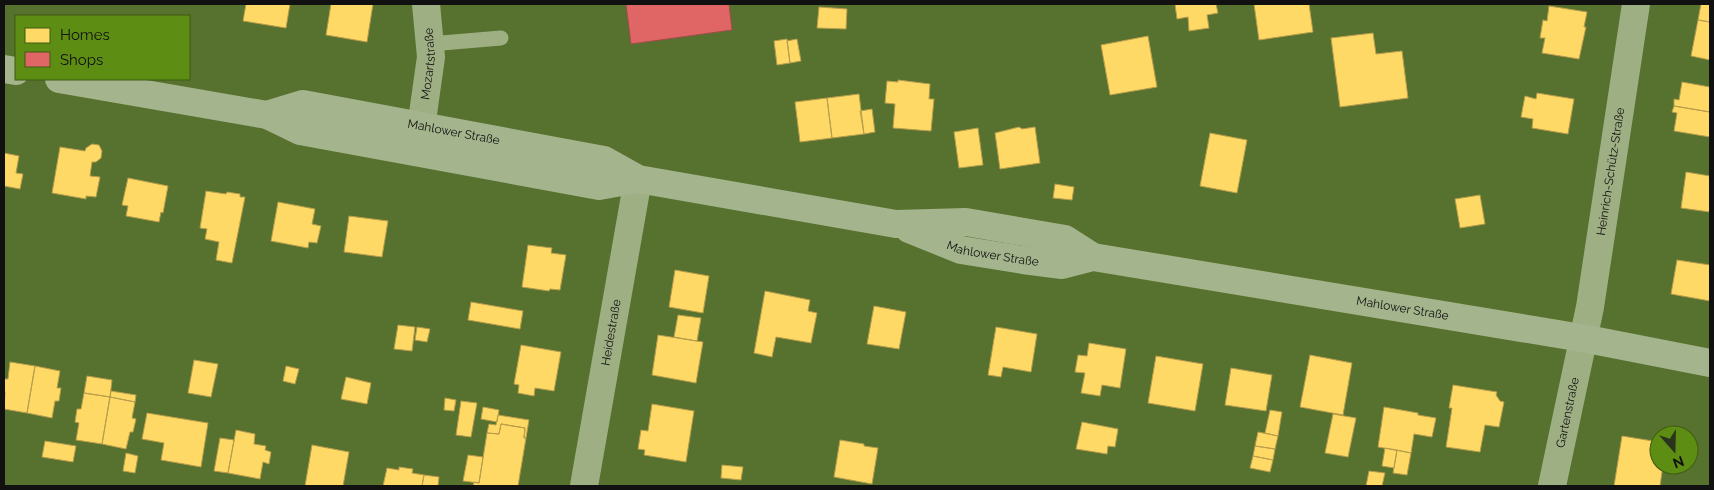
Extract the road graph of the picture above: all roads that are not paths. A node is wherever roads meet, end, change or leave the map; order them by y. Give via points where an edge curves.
1 (426, 4) edge
2 (1636, 4) edge
3 (502, 38) dead end
4 (430, 44) junction
5 (65, 80) edge
6 (267, 115) junction
7 (422, 126) junction
8 (417, 153) junction
9 (638, 179) junction
10 (1582, 338) junction
11 (1710, 363) edge
12 (584, 486) edge
13 (1552, 486) edge

1 - 4 street, Mozartstraße
2 - 10 street, Heinrich-Schütz-Straße via 1590,307
3 - 4 lane
4 - 7 street, Mozartstraße via 432,57
5 - 6 main road, Mahlower Straße
6 - 7 main road, Mahlower Straße via 303,104
6 - 8 main road, Mahlower Straße via 300,131
7 - 8 street, Mozartstraße
7 - 9 main road, Mahlower Straße via 604,160
8 - 9 main road, Mahlower Straße via 599,186
9 - 10 main road, Mahlower Straße via 896,224 966,222 1065,239 1093,257
9 - 12 street, Heidestraße
10 - 11 main road, Mahlower Straße
10 - 13 street, Gartenstraße

